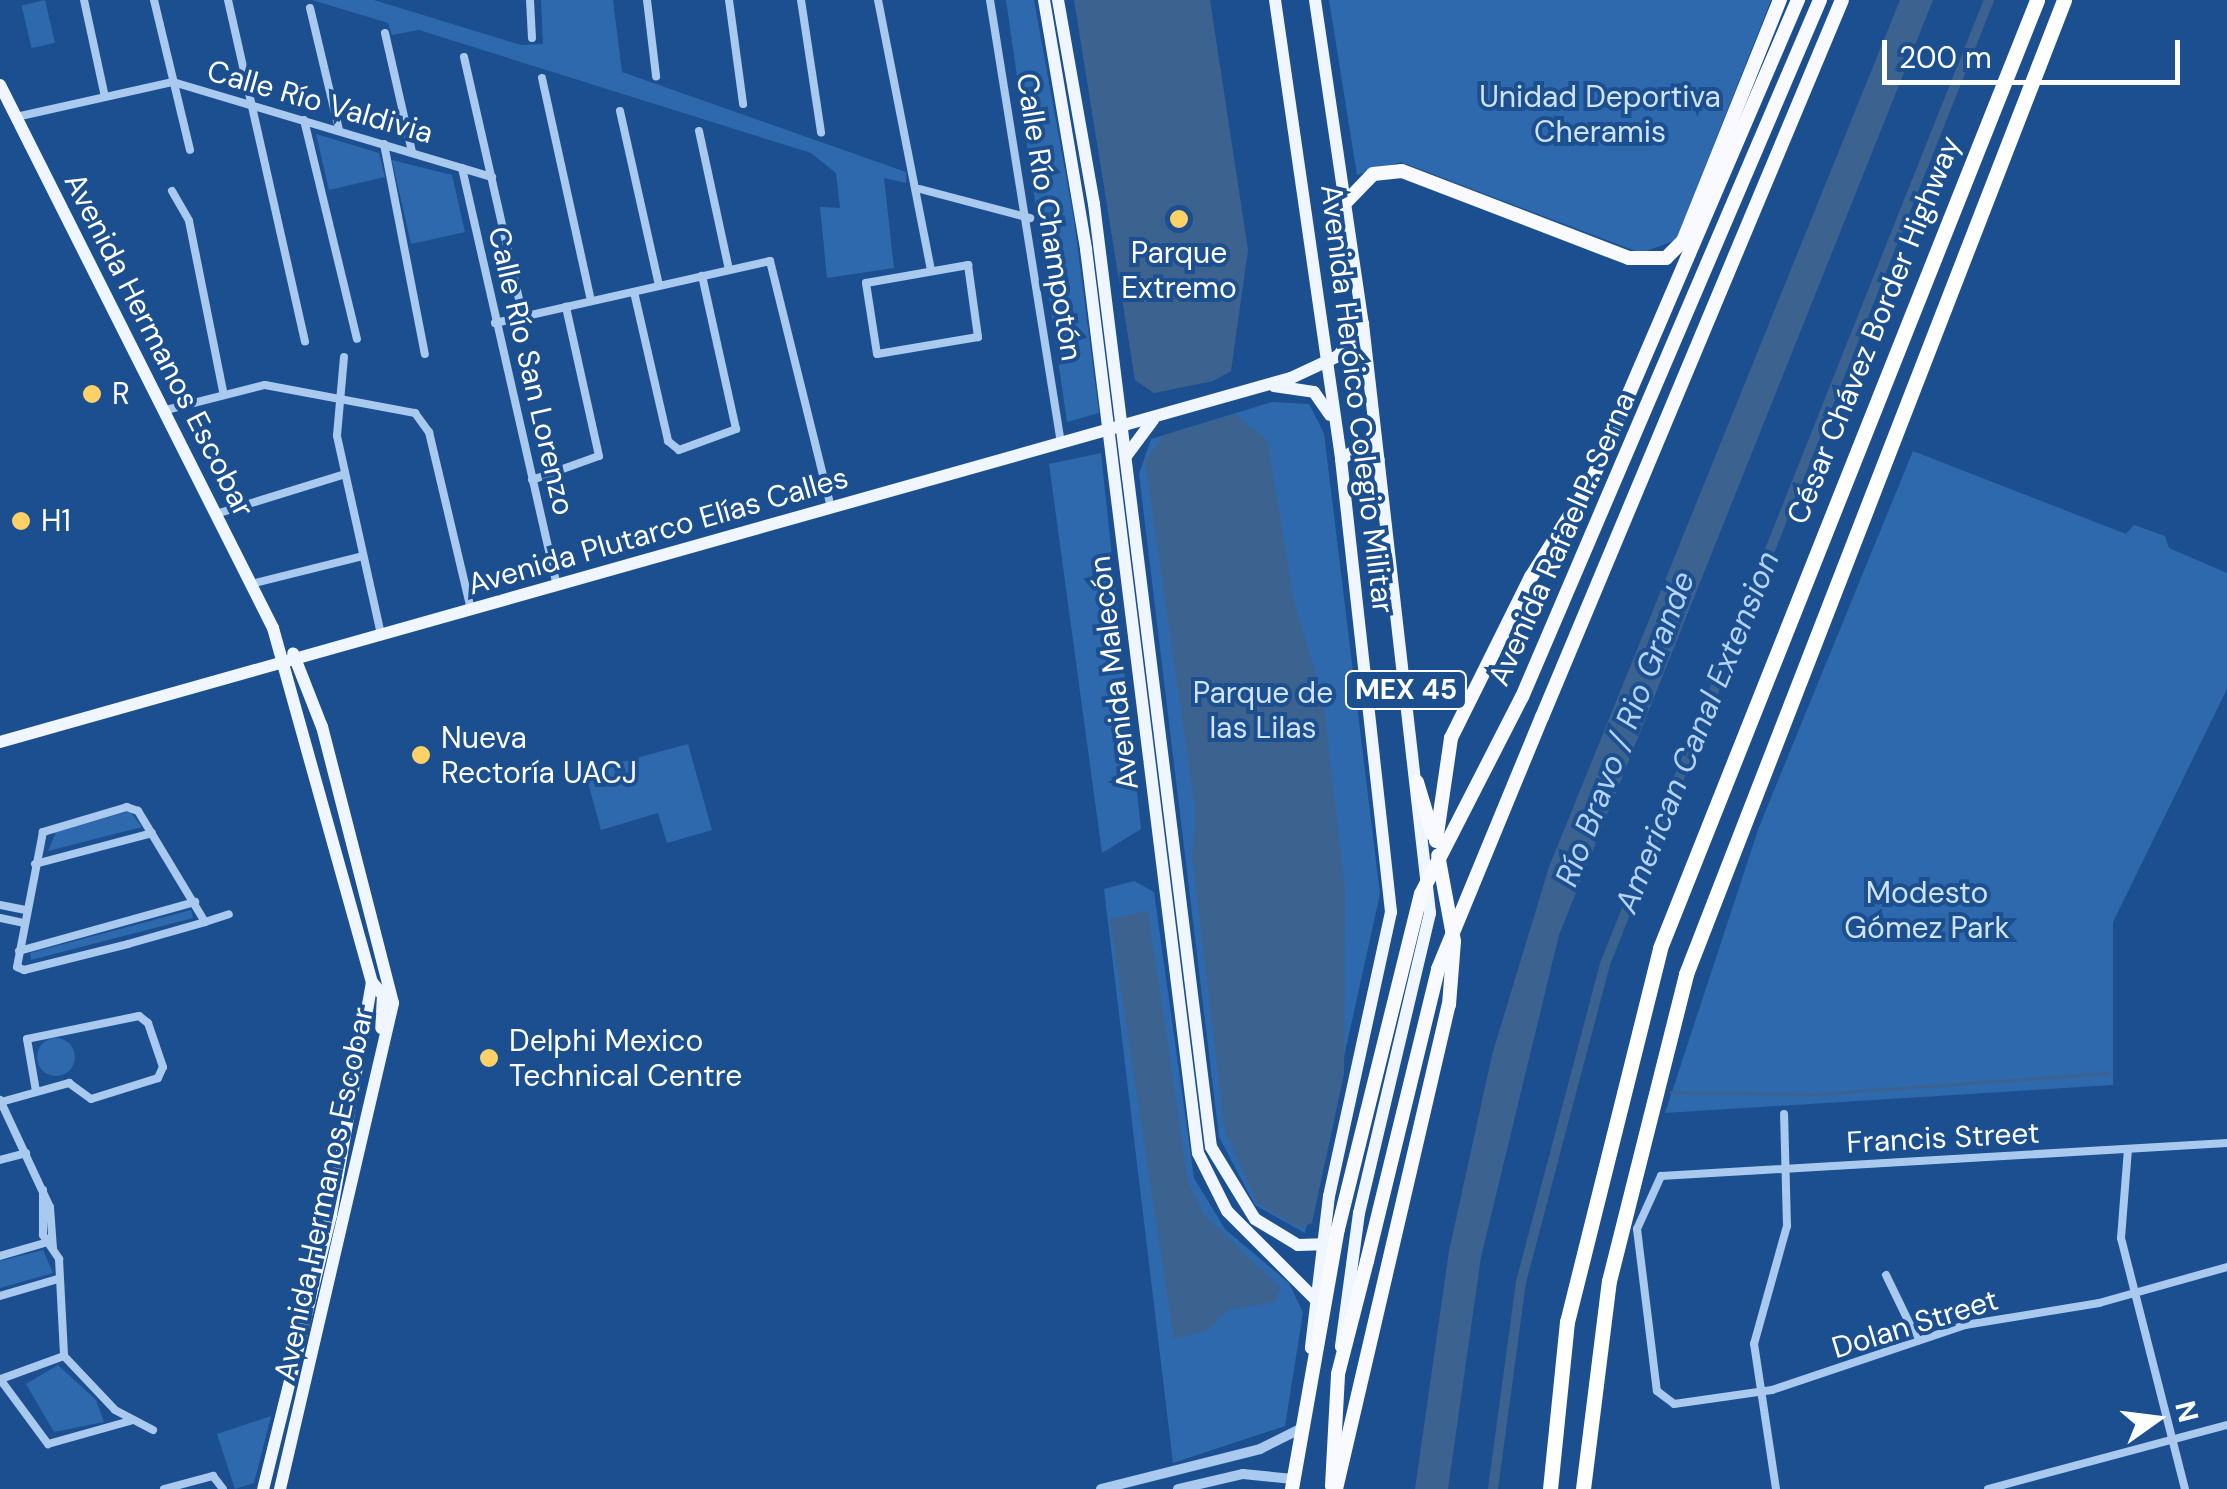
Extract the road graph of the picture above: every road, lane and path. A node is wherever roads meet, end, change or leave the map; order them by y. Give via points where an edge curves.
1 (84, 0) edge
2 (154, 0) edge
3 (228, 0) edge
4 (530, 0) edge
5 (646, 0) edge
6 (729, 0) edge
7 (801, 0) edge
8 (878, 0) edge
9 (990, 0) edge
10 (1044, 0) edge
11 (1058, 0) edge
12 (1275, 0) edge
13 (1315, 0) edge
14 (1780, 0) edge
15 (1798, 0) edge
16 (1820, 0) edge
17 (1842, 0) edge
18 (2037, 0) edge
19 (2064, 0) edge
20 (310, 8) dead end
21 (385, 34) dead end
22 (532, 38) dead end
23 (464, 58) dead end
24 (656, 76) dead end
25 (542, 78) dead end
26 (173, 82) junction
27 (0, 85) edge
28 (105, 97) junction
29 (252, 104) junction
30 (743, 104) dead end
31 (620, 111) dead end
32 (16, 117) junction
33 (304, 120) junction
34 (338, 130) junction
35 (699, 131) dead end
36 (821, 132) dead end
37 (384, 144) junction
38 (190, 150) dead end
39 (412, 152) junction
40 (462, 168) junction
41 (492, 177) junction
42 (920, 189) junction
43 (172, 191) dead end
44 (1348, 201) junction
45 (1030, 218) junction
46 (729, 270) junction
47 (931, 270) junction
48 (702, 276) junction
49 (659, 286) junction
50 (634, 292) junction
51 (591, 301) junction
52 (566, 307) junction
53 (523, 317) junction
54 (496, 323) junction
55 (1364, 324) junction
56 (357, 339) dead end
57 (305, 341) dead end
58 (425, 354) dead end
59 (344, 357) dead end
60 (1328, 364) junction
61 (1267, 385) junction
62 (223, 391) junction
63 (338, 398) junction
64 (166, 410) junction
65 (1160, 415) junction
66 (1115, 427) junction
67 (1336, 431) junction
68 (1060, 442) junction
69 (1126, 458) junction
70 (1341, 459) junction
71 (1379, 460) junction
72 (345, 474) junction
73 (532, 480) junction
74 (832, 507) junction
75 (216, 514) junction
76 (363, 556) junction
77 (251, 584) junction
78 (557, 585) junction
79 (471, 609) junction
80 (382, 634) junction
81 (291, 660) junction
82 (0, 742) edge
83 (318, 775) junction
84 (1417, 782) junction
85 (152, 833) junction
86 (1436, 841) junction
87 (355, 851) junction
88 (34, 864) junction
89 (195, 902) junction
90 (0, 905) edge
91 (26, 910) junction
92 (229, 914) dead end
93 (0, 918) edge
94 (205, 922) junction
95 (24, 923) junction
96 (18, 951) junction
97 (372, 982) junction
98 (36, 1091) junction
99 (372, 1098) junction
100 (1, 1101) edge
101 (1784, 1114) dead end
102 (2227, 1143) edge
103 (2128, 1149) junction
104 (26, 1153) junction
105 (0, 1160) edge
106 (1787, 1170) junction
107 (51, 1244) junction
108 (1322, 1244) junction
109 (0, 1256) edge
110 (2227, 1267) edge
111 (1886, 1276) dead end
112 (58, 1279) junction
113 (2133, 1294) junction
114 (0, 1296) edge
115 (1314, 1298) junction
116 (1918, 1341) junction
117 (64, 1356) junction
118 (1338, 1374) junction
119 (0, 1379) edge
120 (1758, 1393) junction
121 (1305, 1395) junction
122 (1674, 1404) joint
123 (130, 1421) junction
124 (2227, 1426) edge
125 (153, 1430) dead end
126 (1300, 1430) junction
127 (2173, 1440) junction
128 (48, 1444) junction
129 (43, 1458) dead end
130 (1292, 1484) edge
131 (164, 1489) edge
132 (222, 1489) edge
133 (263, 1489) edge
134 (280, 1489) edge
135 (1101, 1489) edge
136 (1178, 1489) edge
137 (1334, 1489) edge
138 (1550, 1489) edge
139 (1583, 1489) edge
140 (1776, 1489) edge
141 (1988, 1489) edge
142 (2184, 1489) edge

1 - 28 street
2 - 26 street
3 - 29 street
4 - 22 street
5 - 24 street
6 - 30 street
7 - 36 street
8 - 42 street
9 - 45 street, Calle Río Champotón
10 - 66 main road, Avenida Malecón
11 - 66 main road, Avenida Malecón
12 - 60 main road, Avenida Heróico Colegio Militar / MEX 45
13 - 44 main road, Avenida Heróico Colegio Militar / MEX 45
14 - 44 highway via 1683,242 1666,258 1629,258 1402,171 1373,174
15 - 86 highway via 1591,482 1531,577 1451,738
16 - 121 highway, Avenida Rafael P. Serna, bridge via 1522,697 1421,894 1338,1228
17 - 118 highway, Avenida Rafael P. Serna, bridge via 1438,969
18 - 138 highway, César Chávez Border Highway via 1660,948 1574,1288
19 - 139 highway, César Chávez Border Highway via 1686,974 1609,1281
20 - 34 street
21 - 39 street
23 - 41 street, Calle Río San Lorenzo
25 - 51 street
26 - 28 street, Calle Río Valdivia
26 - 29 street, Calle Río Valdivia
26 - 38 street
27 - 32 main road, Avenida Hermanos Escobar
28 - 32 street, Calle Río Valdivia
29 - 33 street, Calle Río Valdivia
29 - 57 street
31 - 49 street
32 - 64 main road, Avenida Hermanos Escobar
33 - 34 street, Calle Río Valdivia
33 - 56 street
34 - 37 street, Calle Río Valdivia
35 - 46 street
37 - 39 street, Calle Río Valdivia
37 - 58 street
39 - 40 street, Calle Río Valdivia
40 - 41 street, Calle Río Valdivia
40 - 54 street, Calle Río San Lorenzo
41 - 53 street, Calle Río San Lorenzo
42 - 45 street
42 - 47 street
43 - 62 street via 189,221
44 - 55 main road, Avenida Heróico Colegio Militar / MEX 45
45 - 68 street, Calle Río Champotón
46 - 48 street
46 - 74 street via 772,263
47 - 47 street via 866,283 878,354 978,337 968,265
48 - 49 street
48 - 50 street via 736,422 731,437 680,450 668,441
49 - 50 street
50 - 51 street
51 - 52 street
52 - 53 street
52 - 73 street via 599,450 595,464
53 - 54 street
54 - 73 street, Calle Río San Lorenzo
55 - 60 main road
55 - 71 main road, Avenida Heróico Colegio Militar / MEX 45
59 - 63 street
60 - 61 main road, Avenida Plutarco Elías Calles
60 - 67 main road, Avenida Heróico Colegio Militar / MEX 45
61 - 65 main road, Avenida Plutarco Elías Calles
61 - 67 main road via 1314,392
62 - 63 street via 265,385
62 - 64 street
63 - 72 street
63 - 79 street via 408,410 426,425
64 - 75 main road, Avenida Hermanos Escobar
65 - 66 main road, Avenida Plutarco Elías Calles
65 - 69 main road
66 - 68 main road, Avenida Plutarco Elías Calles
66 - 69 main road, Avenida Malecón
66 - 115 main road, Avenida Malecón via 1198,1153 1228,1211
67 - 70 main road, Avenida Heróico Colegio Militar / MEX 45
68 - 74 main road, Avenida Plutarco Elías Calles
69 - 108 main road, Avenida Malecón via 1212,1146 1255,1219 1298,1245
70 - 71 main road via 1359,448
70 - 108 main road, Avenida Heróico Colegio Militar / MEX 45 via 1392,912
71 - 84 main road, Avenida Heróico Colegio Militar / MEX 45
72 - 75 street
72 - 76 street
73 - 78 street, Calle Río San Lorenzo
74 - 78 main road, Avenida Plutarco Elías Calles
75 - 77 main road, Avenida Hermanos Escobar
76 - 77 street
76 - 80 street
77 - 81 main road, Avenida Hermanos Escobar
78 - 79 main road, Avenida Plutarco Elías Calles
79 - 80 main road, Avenida Plutarco Elías Calles
80 - 81 main road, Avenida Plutarco Elías Calles
81 - 82 main road, Avenida Plutarco Elías Calles
81 - 83 main road, Avenida Hermanos Escobar
81 - 87 main road, Avenida Hermanos Escobar
83 - 87 main road via 344,847
83 - 97 main road, Avenida Hermanos Escobar
84 - 86 highway
84 - 118 main road, Avenida Heróico Colegio Militar / MEX 45 via 1428,941 1358,1213
85 - 88 street
85 - 88 street via 132,807 88,816 43,832
85 - 89 street
86 - 137 highway via 1454,941 1449,1005
87 - 99 main road, Avenida Hermanos Escobar via 393,1004
88 - 91 street
89 - 94 street
89 - 96 street
90 - 91 street
91 - 95 street
92 - 94 street
93 - 95 street
94 - 96 street via 24,970
95 - 96 street
97 - 99 main road via 384,1005
97 - 133 main road, Avenida Hermanos Escobar via 332,1215
98 - 98 street via 27,1039 139,1016 148,1023 163,1067 158,1078 90,1099 73,1083
98 - 100 street
99 - 134 main road, Avenida Hermanos Escobar
100 - 104 street
101 - 106 street
102 - 103 street, Francis Street
103 - 106 street, Francis Street
103 - 113 street via 2120,1215
104 - 105 street
104 - 107 street via 43,1190
106 - 120 street via 1787,1226 1754,1332
106 - 122 street, Francis Street via 1661,1176 1641,1209 1637,1256 1657,1391
107 - 109 street
107 - 112 street
108 - 115 main road, Avenida Heróico Colegio Militar / MEX 45
110 - 113 street, Dolan Street
111 - 116 street
112 - 114 street
112 - 117 street
113 - 116 street, Dolan Street
113 - 127 street
115 - 121 main road, Avenida Heróico Colegio Militar / MEX 45
116 - 120 street, Dolan Street
117 - 119 street
117 - 123 street
118 - 137 highway, MEX 45
119 - 128 street
120 - 122 street, Dolan Street
120 - 140 street
121 - 126 highway, MEX 45
123 - 125 street
123 - 128 street
124 - 127 street
126 - 130 highway, MEX 45
126 - 135 street via 1260,1449
127 - 141 street
127 - 142 street
128 - 129 street
130 - 136 street via 1257,1473
131 - 132 street via 210,1476

